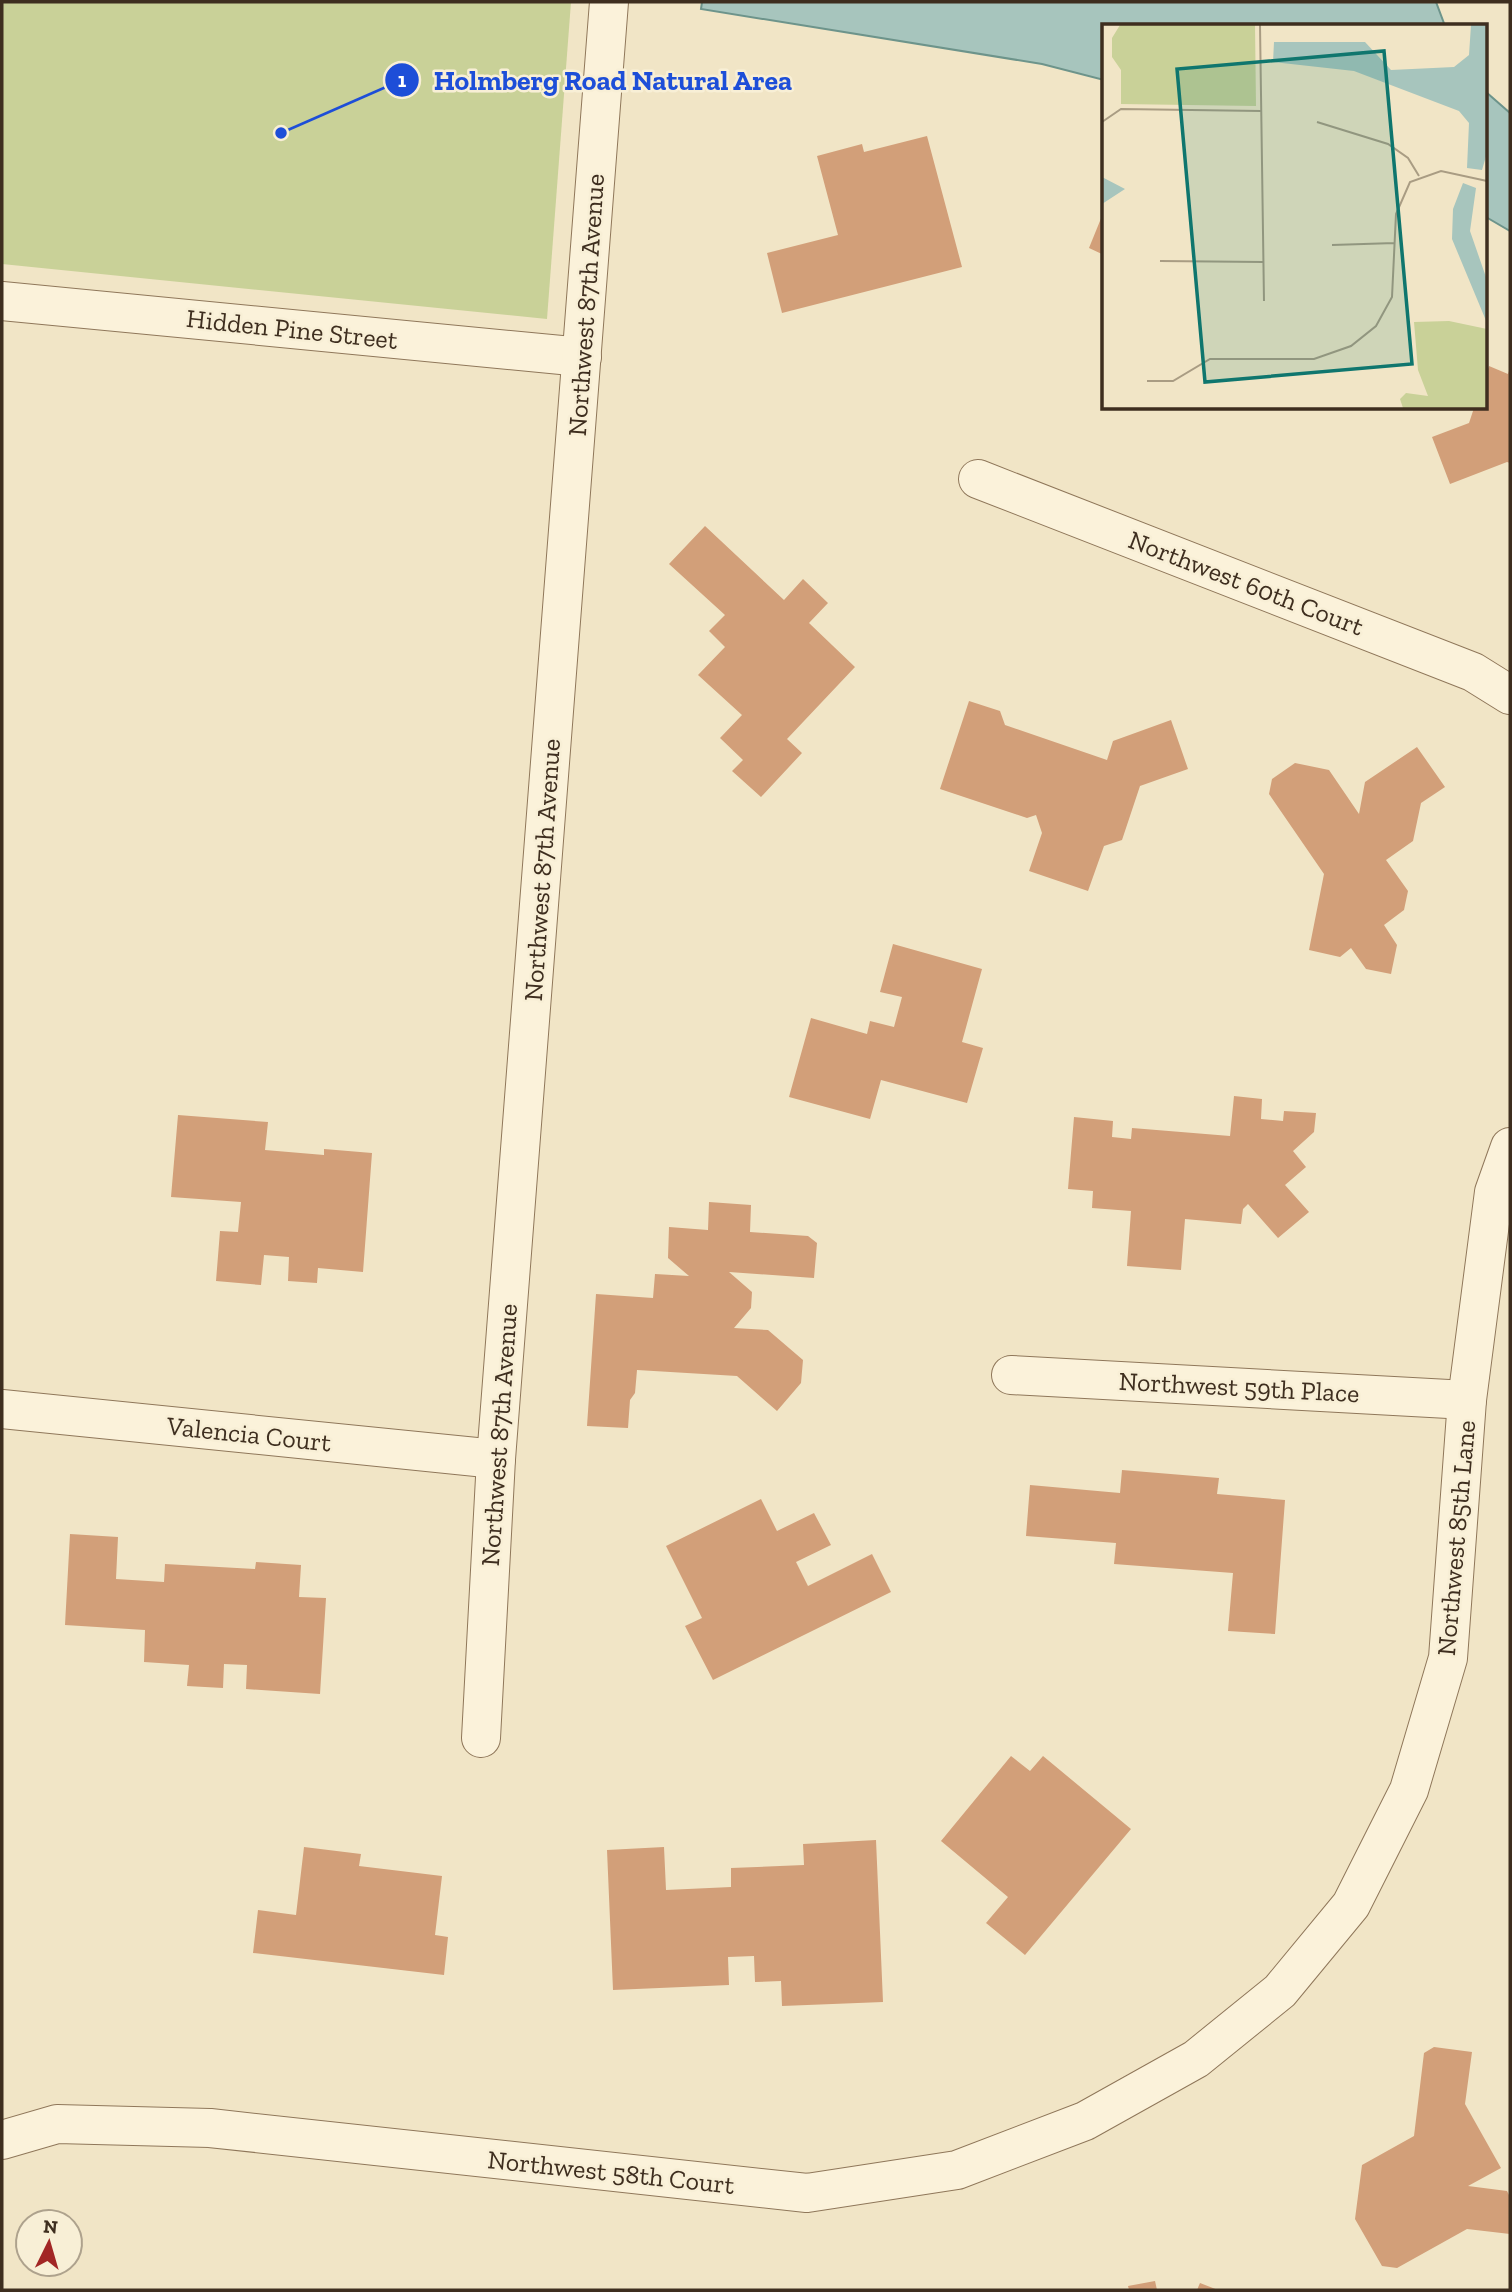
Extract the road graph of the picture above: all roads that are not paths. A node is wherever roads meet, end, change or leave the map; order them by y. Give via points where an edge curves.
1 (609, 2) edge
2 (2, 301) edge
3 (582, 357) junction
4 (978, 479) dead end
5 (1510, 695) edge
6 (1510, 1147) edge
7 (1011, 1375) dead end
8 (1467, 1399) junction
9 (2, 1409) edge
10 (496, 1459) junction
11 (481, 1738) dead end
12 (1196, 2059) joint
13 (2, 2140) edge

1 - 3 street, Northwest 87th Avenue
2 - 3 street, Hidden Pine Street
3 - 10 street, Northwest 87th Avenue
4 - 5 street, Northwest 60th Court via 1473,671
6 - 8 street, Northwest 85th Lane via 1494,1192
7 - 8 street, Northwest 59th Place
8 - 12 street, Northwest 85th Lane via 1448,1658 1409,1790 1351,1905 1280,1991
9 - 10 street, Valencia Court
10 - 11 street, Northwest 87th Avenue
12 - 13 street, Northwest 58th Court via 1085,2121 957,2170 807,2193 210,2128 57,2124

